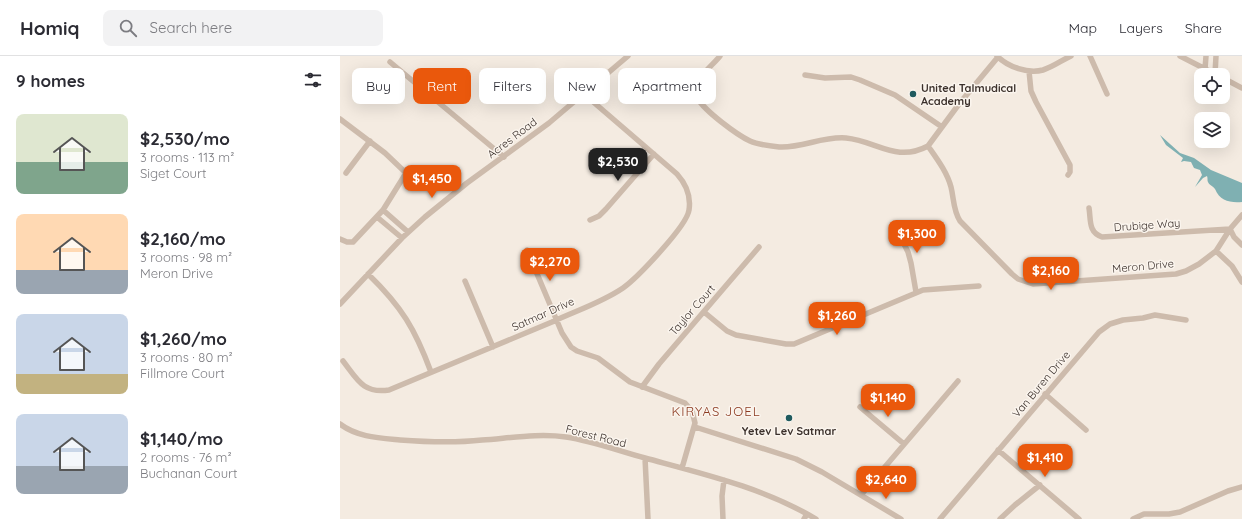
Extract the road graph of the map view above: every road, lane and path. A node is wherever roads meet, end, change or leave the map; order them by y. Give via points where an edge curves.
1 (628, 56) edge
2 (720, 56) edge
3 (1071, 56) edge
4 (1090, 56) edge
5 (1180, 56) edge
6 (1206, 56) edge
7 (1216, 56) edge
8 (998, 57) edge
9 (390, 62) dead end
10 (1203, 68) edge
11 (1205, 68) edge
12 (1216, 68) edge
13 (1029, 70) junction
14 (610, 72) edge
15 (805, 75) dead end
16 (1230, 82) edge
17 (1242, 88) edge
18 (1107, 94) dead end
19 (572, 104) edge
20 (596, 104) edge
21 (340, 119) edge
22 (942, 127) junction
23 (370, 141) junction
24 (928, 146) junction
25 (654, 154) junction
26 (504, 157) junction
27 (346, 173) dead end
28 (1068, 175) dead end
29 (1089, 208) dead end
30 (383, 210) junction
31 (1242, 215) edge
32 (377, 218) junction
33 (590, 220) dead end
34 (894, 224) dead end
35 (1230, 229) junction
36 (408, 232) junction
37 (402, 238) junction
38 (340, 239) edge
39 (1242, 245) edge
40 (759, 247) dead end
41 (528, 250) dead end
42 (1216, 251) junction
43 (368, 274) junction
44 (465, 281) dead end
45 (1242, 282) edge
46 (980, 286) dead end
47 (916, 292) junction
48 (340, 304) edge
49 (704, 312) junction
50 (557, 320) junction
51 (1186, 320) dead end
52 (493, 347) junction
53 (343, 361) dead end
54 (431, 372) junction
55 (958, 382) dead end
56 (642, 387) junction
57 (1045, 394) junction
58 (860, 407) dead end
59 (340, 424) edge
60 (694, 428) junction
61 (1086, 430) dead end
62 (904, 444) junction
63 (998, 450) junction
64 (645, 458) junction
65 (682, 468) junction
66 (724, 480) junction
67 (1040, 485) junction
68 (1242, 487) edge
69 (861, 495) junction
70 (806, 516) edge
71 (648, 519) edge
72 (723, 519) edge
73 (816, 519) edge
74 (900, 519) edge
75 (940, 519) edge
76 (1000, 519) edge
77 (1079, 519) edge
78 (1132, 519) edge

1 - 14 street, Acres Road
2 - 24 street via 700,79 696,87 697,96 703,106 731,130 751,141 769,146 790,147 819,140 845,138 902,153
3 - 13 street via 1046,69
4 - 18 street
5 - 10 street
6 - 11 street
7 - 12 street
8 - 13 street via 1009,65
8 - 22 street
9 - 26 street
13 - 28 street via 1031,91 1070,165
15 - 22 street via 860,80 895,95
16 - 17 street
19 - 26 street, Acres Road
20 - 25 street, Satmar Drive
21 - 23 street
22 - 24 street
23 - 27 street
23 - 30 street via 406,173
24 - 42 street, Meron Drive via 946,173 960,221 1012,274 1026,282 1034,284 1176,274 1199,264
25 - 33 street via 600,216
25 - 50 street, Satmar Drive via 683,181 690,206 686,219 644,269 623,288
26 - 36 street, Acres Road via 434,209
29 - 35 street, Drubige Way via 1092,230 1095,235 1102,237
30 - 32 street
30 - 36 street
31 - 35 street, Meron Drive
32 - 37 street
32 - 38 street via 353,242
34 - 47 street via 908,252
35 - 39 street
35 - 42 street, Meron Drive
36 - 37 street, Acres Road
37 - 43 street, Acres Road
40 - 49 street, Taylor Court
41 - 50 street
42 - 45 street via 1232,266
43 - 48 street, Acres Road
43 - 54 street via 391,297 407,319
44 - 52 street
46 - 47 street via 932,288
47 - 49 street via 794,344 736,335 727,331
49 - 56 street, Taylor Court
50 - 52 street, Satmar Drive
50 - 56 street via 562,333 577,351 598,358 630,382
51 - 57 street, Van Buren Drive via 1155,316 1110,324 1096,334
52 - 54 street, Satmar Drive
53 - 54 street, Satmar Drive via 360,383 379,391 389,390
55 - 62 street
56 - 60 street via 685,403 695,419
57 - 61 street
57 - 63 street, Van Buren Drive
58 - 62 street
59 - 64 street, Forest Road via 364,436 418,441 566,437
60 - 65 street
60 - 69 street via 796,459
62 - 69 street
63 - 67 street
63 - 75 street, Van Buren Drive
64 - 65 street, Forest Road
64 - 71 street
65 - 66 street, Forest Road
66 - 70 street, Forest Road via 774,497
66 - 72 street
67 - 76 street
67 - 77 street
68 - 78 street via 1180,512 1144,514
69 - 74 street
70 - 73 street, Forest Road

